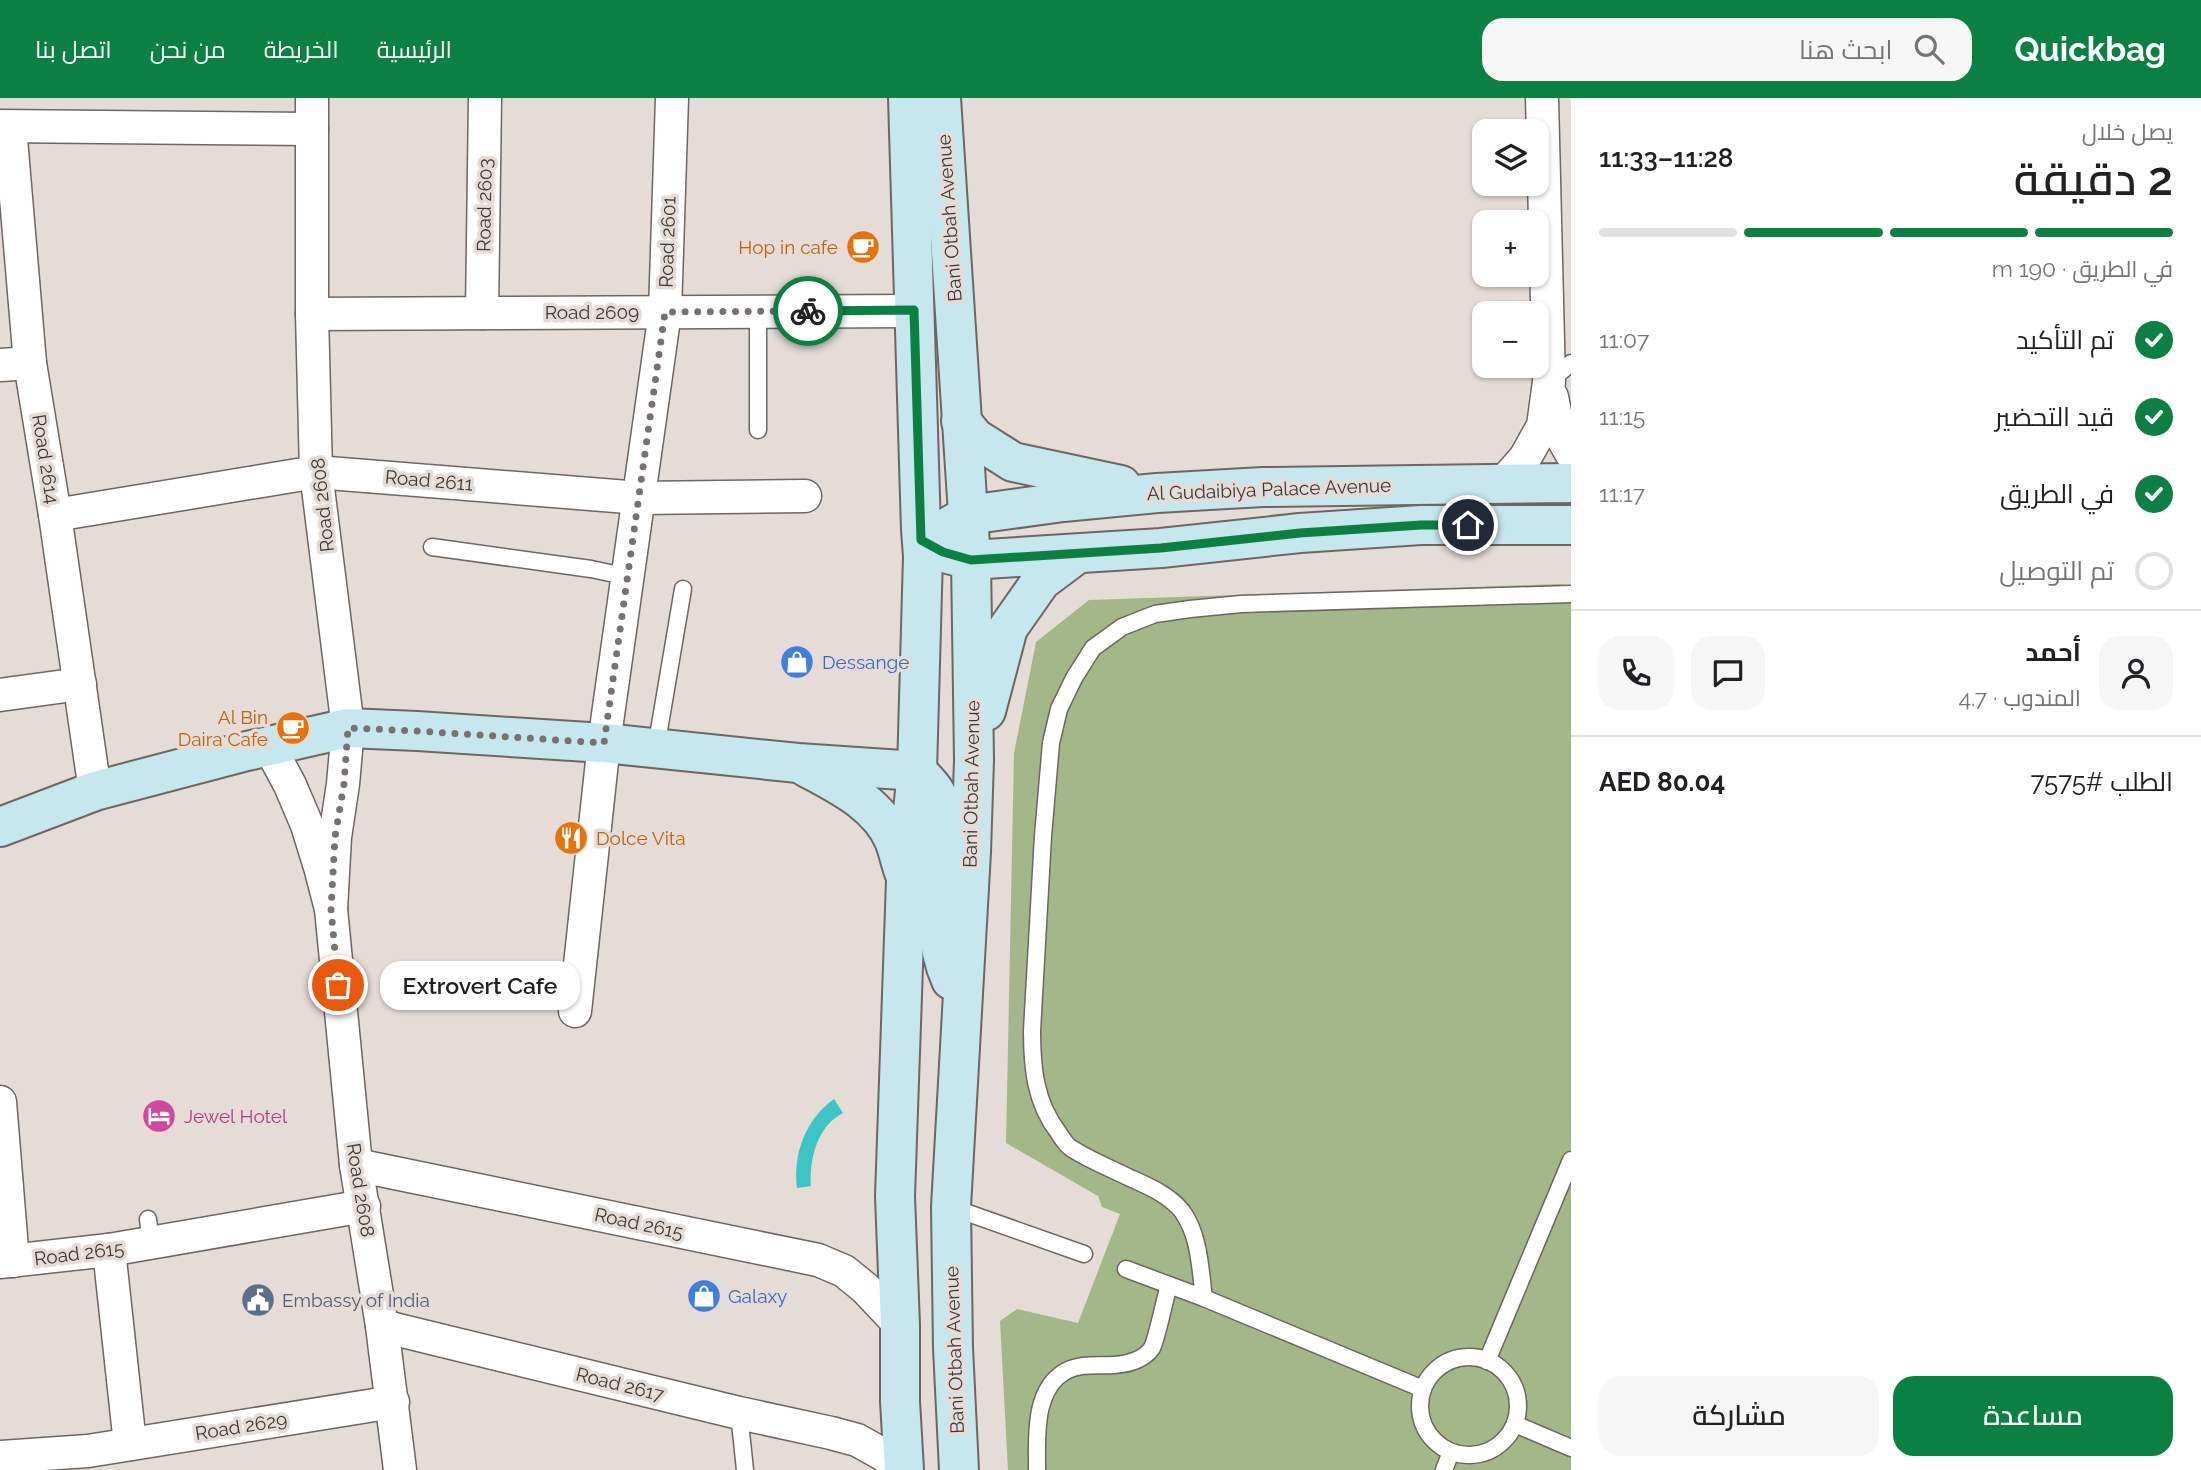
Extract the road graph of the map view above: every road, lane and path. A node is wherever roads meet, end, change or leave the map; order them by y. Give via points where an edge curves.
1 (312, 98) edge
2 (485, 98) edge
3 (672, 98) edge
4 (908, 98) edge
5 (941, 98) edge
6 (1542, 98) edge
7 (5, 126) edge
8 (312, 129) junction
9 (914, 310) junction
10 (758, 311) junction
11 (665, 312) junction
12 (482, 313) junction
13 (312, 314) junction
14 (15, 364) edge
15 (1560, 373) edge
16 (961, 421) junction
17 (758, 430) dead end
18 (1571, 453) edge
19 (316, 472) junction
20 (1504, 482) junction
21 (1571, 482) edge
22 (1157, 493) junction
23 (805, 496) dead end
24 (640, 498) junction
25 (55, 515) junction
26 (968, 515) junction
27 (1571, 525) edge
28 (432, 547) dead end
29 (925, 547) junction
30 (1077, 554) junction
31 (971, 560) junction
32 (629, 577) junction
33 (682, 589) dead end
34 (1571, 594) edge
35 (80, 684) junction
36 (0, 695) edge
37 (348, 728) junction
38 (604, 743) junction
39 (269, 746) junction
40 (656, 748) junction
41 (974, 760) junction
42 (798, 763) junction
43 (917, 771) junction
44 (95, 791) junction
45 (0, 827) edge
46 (906, 880) junction
47 (331, 909) junction
48 (962, 1000) junction
49 (575, 1011) dead end
50 (0, 1102) edge
51 (1571, 1160) edge
52 (356, 1165) junction
53 (895, 1196) junction
54 (364, 1206) junction
55 (951, 1207) junction
56 (109, 1250) junction
57 (1084, 1254) dead end
58 (7, 1262) edge
59 (1126, 1269) dead end
60 (1168, 1285) junction
61 (1204, 1298) junction
62 (900, 1325) junction
63 (383, 1326) junction
64 (1487, 1361) junction
65 (1423, 1389) junction
66 (900, 1401) junction
67 (393, 1402) junction
68 (739, 1413) junction
69 (1515, 1424) junction
70 (844, 1437) junction
71 (130, 1444) junction
72 (1571, 1448) edge
73 (1451, 1452) junction
74 (0, 1457) edge
75 (89, 1460) edge
76 (400, 1470) edge
77 (745, 1470) edge
78 (903, 1470) edge
79 (959, 1470) edge
80 (1037, 1470) edge
81 (1444, 1470) edge

1 - 8 street, Road 2608
2 - 12 street, Road 2603
3 - 11 street, Road 2601
4 - 9 main road, Bani Otbah Avenue
5 - 16 main road, Bani Otbah Avenue
6 - 15 street
7 - 8 street, Road 2614
7 - 14 street, Road 2614
8 - 13 street, Road 2608
9 - 10 street, Road 2609
9 - 29 main road, Bani Otbah Avenue
10 - 11 street, Road 2609
10 - 17 lane
11 - 12 street, Road 2609
11 - 24 street, Road 2601
12 - 13 street, Road 2609
13 - 19 street, Road 2608
14 - 25 street, Road 2614
15 - 18 street via 1559,432
15 - 20 street via 1543,426 1525,458
16 - 22 main road via 975,438 1013,462
16 - 26 main road, Bani Otbah Avenue
19 - 24 street, Road 2611
19 - 25 street, Road 2611
19 - 37 street, Road 2608
20 - 21 main road, Al Gudaibiya Palace Avenue
20 - 22 main road, Al Gudaibiya Palace Avenue
22 - 26 main road, Al Gudaibiya Palace Avenue
23 - 24 street, Road 2611
24 - 32 street, Road 2601
25 - 35 street, Road 2614
26 - 29 main road
26 - 31 main road, Bani Otbah Avenue
27 - 30 main road via 1394,527
28 - 32 lane
29 - 31 main road
29 - 43 main road, Bani Otbah Avenue
30 - 31 main road
30 - 41 main road via 1041,581 1008,628
31 - 41 main road, Bani Otbah Avenue
32 - 38 street, Road 2601
33 - 40 lane
34 - 61 lane via 1241,604 1155,614 1122,627 1093,649 1074,678 1059,709 1051,743 1032,1031 1035,1081 1042,1105 1069,1147 1167,1197 1182,1212 1193,1231
35 - 36 street
35 - 44 street, Road 2614
37 - 38 main road
37 - 39 main road
37 - 47 street, Road 2608
38 - 40 main road
38 - 49 street, Road 2601
39 - 44 main road
39 - 47 street, Road 2608 via 307,825
40 - 42 main road
41 - 48 main road, Bani Otbah Avenue
42 - 43 main road
42 - 46 main road via 871,808 893,839
43 - 46 main road, Bani Otbah Avenue
43 - 48 main road via 939,797 941,949
44 - 45 main road
46 - 53 main road, Bani Otbah Avenue
47 - 52 street, Road 2608
48 - 55 main road, Bani Otbah Avenue
50 - 58 street
51 - 64 lane
52 - 54 street, Road 2608
52 - 62 street, Road 2615 via 818,1260 844,1271
53 - 55 main road
53 - 62 main road, Bani Otbah Avenue
54 - 56 street, Road 2615 via 150,1231
54 - 63 street, Road 2608
55 - 57 lane
55 - 79 main road, Bani Otbah Avenue
56 - 58 street, Road 2615
56 - 71 street
59 - 60 lane
60 - 61 lane
60 - 80 lane via 1152,1348 1133,1363 1085,1365 1066,1371 1050,1386 1037,1431
61 - 65 lane
62 - 66 main road, Bani Otbah Avenue
63 - 67 street, Road 2608
63 - 68 street, Road 2617
64 - 65 lane via 1472,1357 1442,1365
64 - 69 lane via 1510,1380 1518,1409
65 - 73 lane via 1420,1404 1428,1433
66 - 70 street
66 - 78 main road, Bani Otbah Avenue
67 - 71 street, Road 2629
67 - 76 street, Road 2608
68 - 70 street, Road 2617
68 - 77 lane
69 - 72 lane
69 - 73 lane via 1496,1447 1466,1455
70 - 78 street, Road 2617 via 884,1455
71 - 75 street, Road 2629
73 - 81 lane
74 - 75 street, Road 2629

